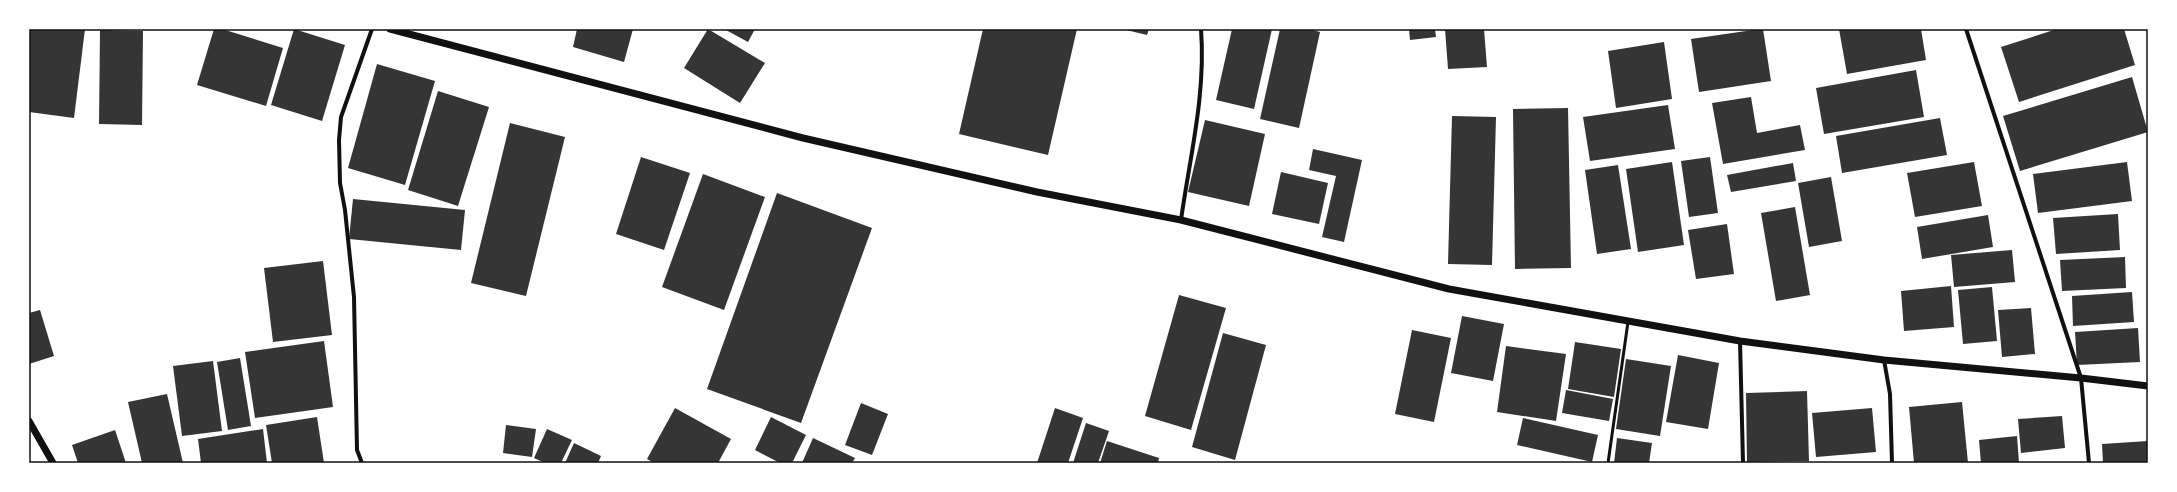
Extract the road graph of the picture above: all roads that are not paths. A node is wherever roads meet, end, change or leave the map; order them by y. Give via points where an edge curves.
1 (372, 29) edge
2 (1201, 29) edge
3 (1966, 29) edge
4 (395, 30) edge
5 (1181, 220) junction
6 (1628, 322) junction
7 (1740, 341) junction
8 (1884, 360) junction
9 (2081, 378) junction
10 (2148, 386) edge
11 (29, 421) edge
12 (53, 463) edge
13 (362, 463) edge
14 (1608, 463) edge
15 (1742, 463) edge
16 (1892, 463) edge
17 (2088, 463) edge

1 - 13 street via 341,117 339,140 340,184 354,298 357,450
2 - 5 street via 1202,90
3 - 9 street
4 - 5 street via 803,138 1037,192
5 - 6 street via 1449,289
6 - 7 street
6 - 14 lane
7 - 8 street
7 - 15 street
8 - 9 street
8 - 16 street via 1890,394
9 - 10 street
9 - 17 street
11 - 12 street

